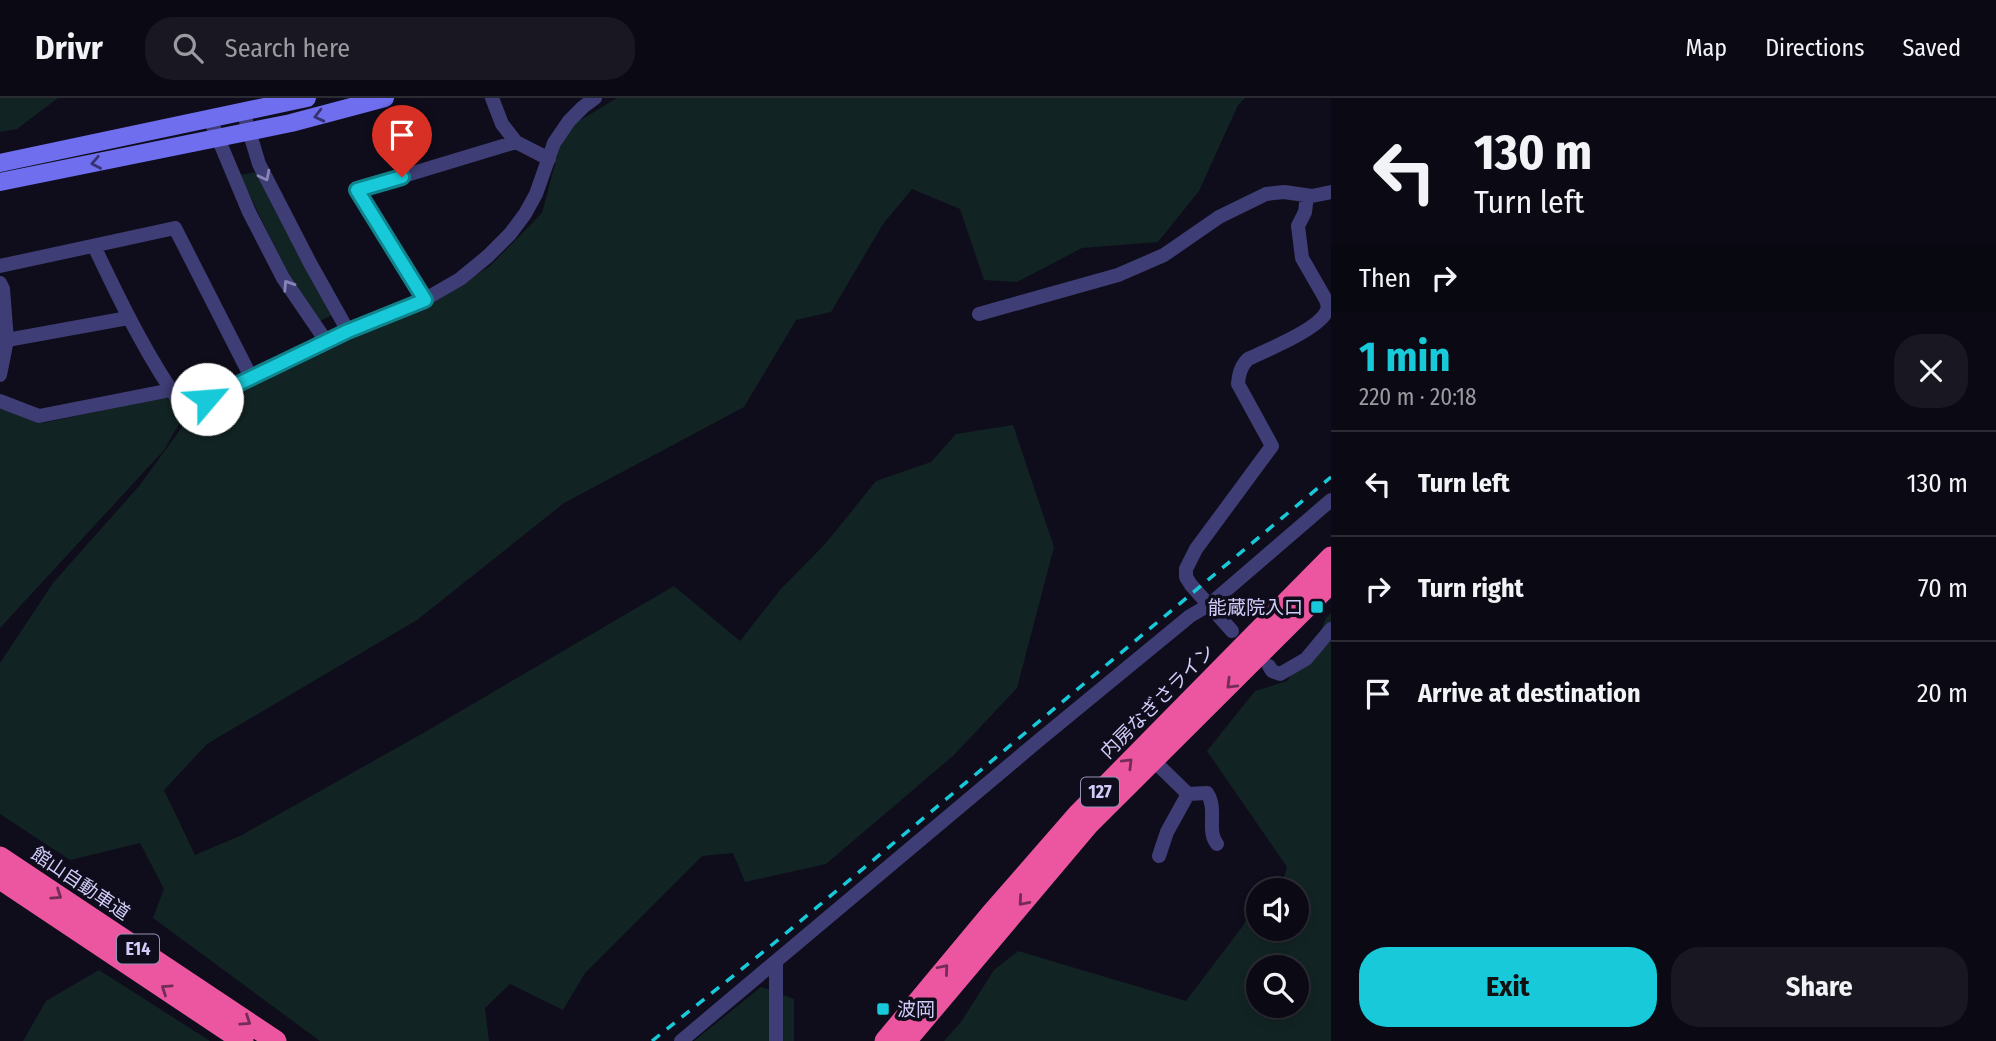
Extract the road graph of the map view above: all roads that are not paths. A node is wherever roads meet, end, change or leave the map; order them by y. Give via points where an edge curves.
1 (307, 98) edge
2 (385, 98) edge
3 (492, 98) edge
4 (595, 98) edge
5 (243, 111) junction
6 (210, 119) junction
7 (248, 131) junction
8 (218, 138) junction
9 (516, 142) junction
10 (549, 159) junction
11 (0, 163) edge
12 (0, 182) edge
13 (1331, 192) edge
14 (1307, 196) junction
15 (94, 246) junction
16 (0, 266) edge
17 (0, 283) edge
18 (425, 300) junction
19 (979, 314) dead end
20 (128, 318) junction
21 (348, 331) junction
22 (7, 340) junction
23 (326, 341) junction
24 (0, 375) edge
25 (251, 377) junction
26 (170, 390) junction
27 (0, 401) edge
28 (1331, 500) edge
29 (1331, 557) edge
30 (1331, 583) edge
31 (1209, 605) junction
32 (1331, 629) edge
33 (1232, 631) dead end
34 (1269, 666) dead end
35 (1154, 761) junction
36 (1188, 794) junction
37 (1217, 844) dead end
38 (1159, 856) dead end
39 (0, 857) edge
40 (0, 879) edge
41 (776, 962) junction
42 (243, 1041) edge
43 (276, 1041) edge
44 (681, 1041) edge
45 (776, 1041) edge
46 (885, 1041) edge
47 (906, 1041) edge

1 - 5 street
2 -> 7 street
3 - 9 street via 502,124
4 - 10 street via 569,121
5 - 6 street
5 - 7 street
6 - 8 street
6 - 11 street
7 - 8 street
7 -> 21 street via 259,164
8 -> 12 street
23 -> 8 street via 283,278
9 - 10 street
9 - 18 street via 357,190
10 - 18 street via 536,194 510,234 460,279
13 - 14 street
14 - 19 street via 1266,194 1219,218 1164,255 1118,275
14 - 31 street via 1306,212 1298,226 1302,258 1327,310 1303,331 1248,359 1240,370 1238,384 1272,446 1186,569 1191,585
15 - 16 street
15 - 20 street
15 - 25 street via 175,228
17 - 22 street
18 - 21 street
20 - 22 street
20 - 26 street
21 - 23 street
22 - 24 street
23 - 25 street
25 - 26 street via 185,411
26 - 27 street via 39,416
28 - 31 street
46 -> 29 highway, 内房なぎさライン / 127 via 1079,813
30 -> 35 highway, 内房なぎさライン / 127
31 - 33 street
31 - 41 street via 1190,615
32 - 34 street via 1306,659 1280,674
35 - 36 street
35 -> 47 highway, 内房なぎさライン / 127 via 1089,824
36 - 37 street via 1207,793 1213,801 1213,839
36 - 38 street
39 -> 43 highway, 館山自動車道 / E14
42 -> 40 highway, E14
41 - 44 street
41 - 45 street

